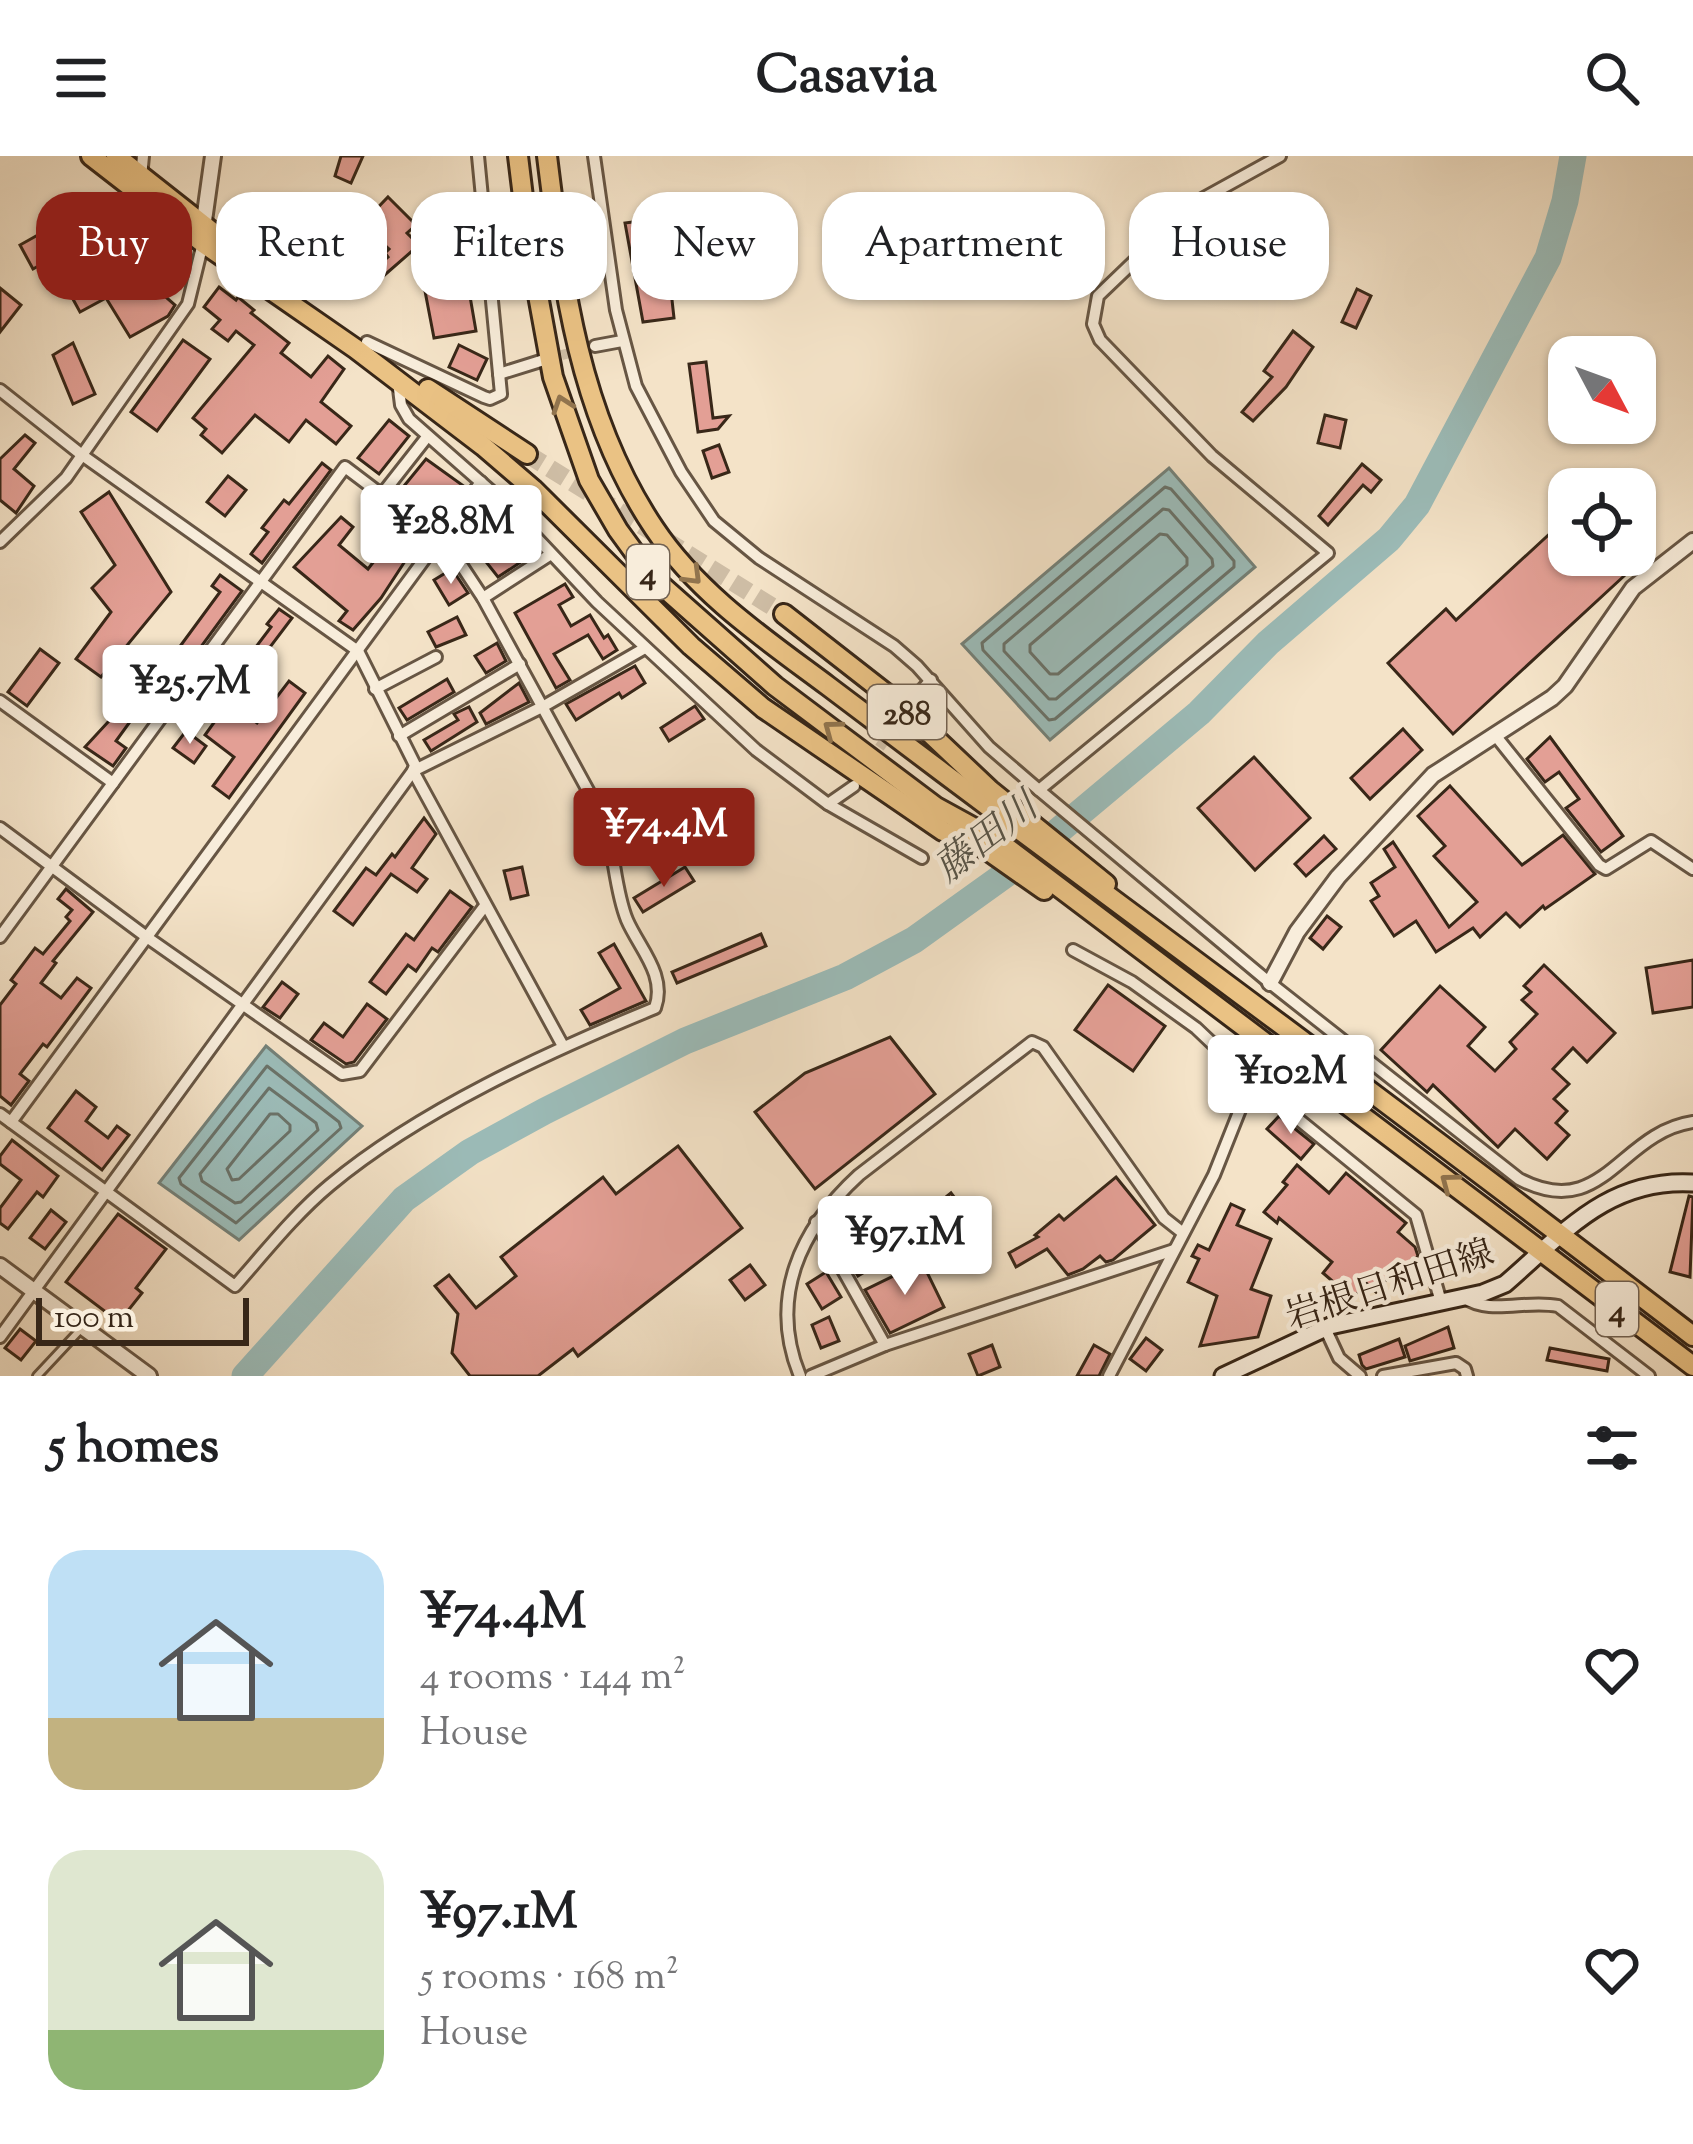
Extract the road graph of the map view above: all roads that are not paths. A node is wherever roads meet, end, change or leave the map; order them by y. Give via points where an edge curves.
1 (92, 156) edge
2 (116, 156) edge
3 (213, 156) edge
4 (478, 156) edge
5 (518, 156) edge
6 (547, 156) edge
7 (594, 156) edge
8 (1280, 156) edge
9 (139, 174) edge
10 (203, 235) junction
11 (622, 341) junction
12 (368, 342) junction
13 (595, 346) tunnel mouth
14 (547, 359) tunnel mouth
15 (499, 374) junction
16 (398, 381) junction
17 (0, 390) edge
18 (427, 437) junction
19 (82, 454) junction
20 (527, 454) tunnel mouth
21 (482, 482) junction
22 (383, 494) junction
23 (439, 536) junction
24 (1693, 541) edge
25 (0, 542) edge
26 (551, 554) junction
27 (261, 579) junction
28 (483, 598) junction
29 (784, 614) tunnel mouth
30 (645, 648) junction
31 (358, 651) junction
32 (436, 657) dead end
33 (520, 664) junction
34 (931, 680) junction
35 (375, 689) junction
36 (0, 701) edge
37 (910, 703) tunnel mouth
38 (544, 706) junction
39 (1496, 735) junction
40 (399, 736) junction
41 (413, 771) junction
42 (113, 784) junction
43 (854, 786) dead end
44 (1044, 794) junction
45 (828, 804) junction
46 (1020, 822) junction
47 (0, 828) edge
48 (993, 845) junction
49 (922, 858) dead end
50 (52, 866) junction
51 (1693, 868) edge
52 (484, 907) junction
53 (1146, 924) joint
54 (1121, 933) joint
55 (0, 937) edge
56 (148, 938) junction
57 (1073, 950) dead end
58 (1270, 983) junction
59 (244, 1007) junction
60 (563, 1046) junction
61 (1255, 1084) junction
62 (5, 1118) edge
63 (1693, 1121) edge
64 (1693, 1183) edge
65 (106, 1193) junction
66 (816, 1222) junction
67 (1184, 1233) junction
68 (1562, 1235) junction
69 (1174, 1250) junction
70 (1542, 1252) junction
71 (0, 1266) edge
72 (34, 1291) junction
73 (1463, 1297) junction
74 (1441, 1302) junction
75 (82, 1327) junction
76 (1325, 1328) junction
77 (1693, 1336) edge
78 (0, 1337) edge
79 (885, 1345) junction
80 (1693, 1366) edge
81 (37, 1376) edge
82 (149, 1376) edge
83 (800, 1376) edge
84 (811, 1376) edge
85 (1109, 1376) edge
86 (1223, 1376) edge
87 (1360, 1376) edge
88 (1383, 1376) edge
89 (1467, 1376) edge
90 (1649, 1376) edge

1 - 9 highway, 288
2 - 9 highway, 288
3 - 10 street
4 - 15 street
48 -> 5 highway, 4 via 775,686 653,578 618,530 589,480 553,377
6 -> 46 highway, 4 via 588,393 652,525 700,584 758,634
7 - 11 street
8 - 44 street via 1195,203 1098,296 1093,324 1199,443 1328,554
9 - 10 highway, 288
10 - 12 highway, 288
10 - 16 highway, 288
10 - 19 street via 188,304
11 - 13 street
11 - 34 street via 656,427 714,521 868,626
12 - 15 street via 490,399 501,394
12 - 20 highway, 288
14 - 15 street
16 - 18 street via 401,405
16 - 48 highway, 288 via 533,489 763,708 944,831
17 - 19 street
18 - 21 street
18 - 22 street
19 - 25 street
19 - 27 street
21 - 23 street
21 - 26 street
22 - 23 street
22 - 27 street via 345,467
23 - 28 street
23 - 31 street
24 - 39 street via 1633,588 1564,686
26 - 28 street
26 - 30 street
27 - 31 street
27 - 42 street
28 - 33 street
29 - 46 highway, 288 via 898,703
30 - 38 street
30 - 45 street
31 - 35 street
31 - 56 street
32 - 35 street
33 - 38 street
33 - 40 street
34 - 37 street
34 - 44 street via 989,748
35 - 40 street
36 - 42 street
38 - 41 street
38 - 60 street via 603,818 626,917 657,981 655,1008
39 - 51 street via 1606,869 1652,841
39 - 58 street via 1433,775 1338,877
40 - 41 street
41 - 52 street
41 - 59 street
42 - 50 street
43 - 45 street
44 - 58 street
45 - 49 street
46 - 53 highway, 288
47 - 50 street
48 - 54 highway, 288
50 - 55 street
50 - 56 street
52 - 59 street via 360,1071 342,1074
52 - 60 street
53 - 68 highway, 4
70 -> 54 highway, 4
56 - 59 street
56 - 62 street
57 - 61 street via 1196,1028
58 - 63 street via 1545,1192 1581,1190 1665,1130
59 - 65 street
60 - 65 street via 330,1185 235,1286
61 - 67 street
61 - 74 street via 1416,1215
62 - 65 street
64 - 68 main road, 岩根日和田線 via 1644,1184 1613,1195
65 - 72 street
66 - 67 street via 859,1175 1032,1042 1164,1218
66 - 79 street
66 - 83 street via 799,1257 785,1330
67 - 69 street
68 - 70 main road, 岩根日和田線
68 - 77 highway, 4
69 - 79 street
69 - 85 street
70 - 73 main road, 岩根日和田線 via 1504,1285
70 - 80 highway, 4
71 - 72 street
72 - 75 street
72 - 78 street
73 - 74 main road, 岩根日和田線
73 - 90 street via 1487,1307 1558,1306
74 - 76 main road, 岩根日和田線
75 - 81 lane
75 - 82 street
76 - 86 main road, 岩根日和田線
76 - 87 street via 1339,1358
79 - 84 street
88 - 89 street via 1456,1363

